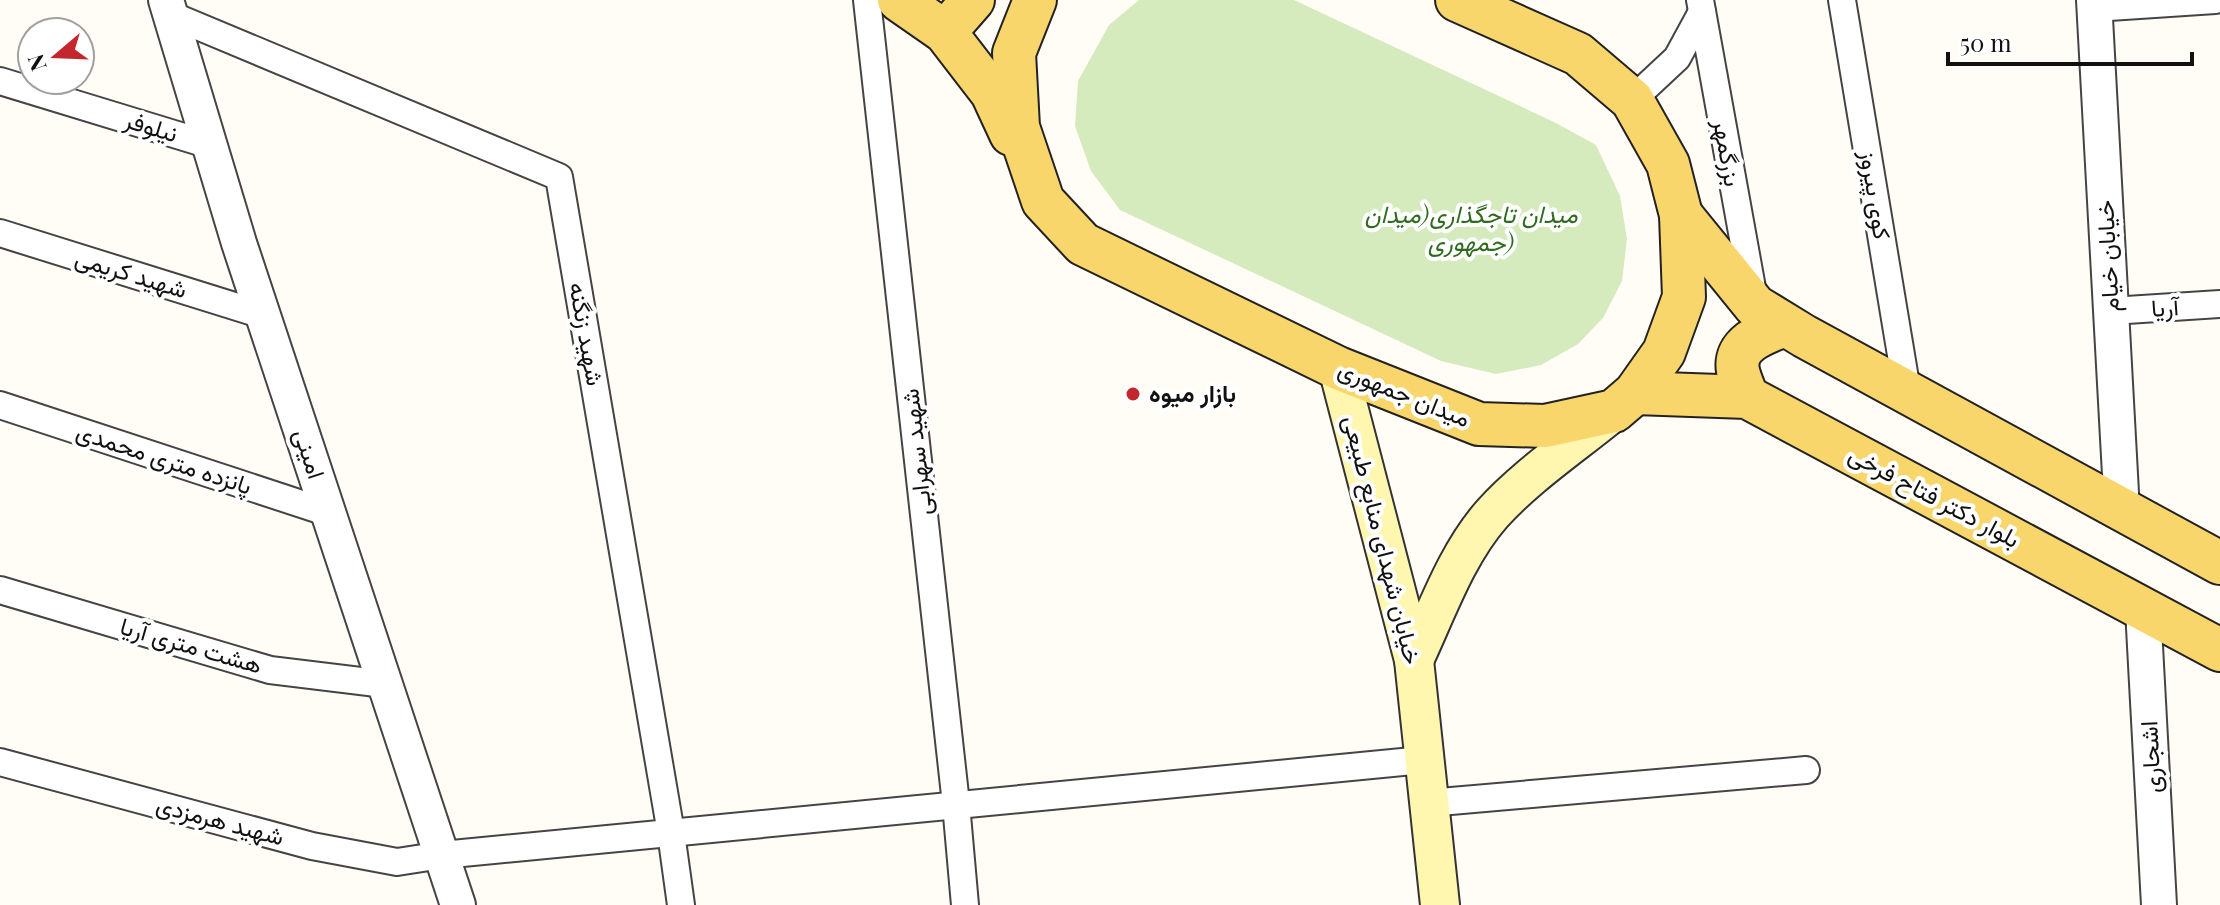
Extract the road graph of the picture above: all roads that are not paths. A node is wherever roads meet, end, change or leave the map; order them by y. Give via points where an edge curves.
1 (867, 0) edge
2 (899, 0) edge
3 (973, 0) edge
4 (1035, 0) edge
5 (1457, 0) edge
6 (1842, 0) edge
7 (2215, 0) edge
8 (2094, 4) edge
9 (1701, 6) edge
10 (169, 8) edge
11 (945, 32) junction
12 (0, 81) edge
13 (1632, 100) junction
14 (210, 145) junction
15 (1043, 201) junction
16 (1681, 215) junction
17 (0, 233) edge
18 (2220, 304) edge
19 (2111, 311) junction
20 (263, 315) junction
21 (1770, 316) junction
22 (1338, 368) junction
23 (1907, 391) junction
24 (1747, 397) junction
25 (1624, 402) junction
26 (0, 405) edge
27 (2122, 511) junction
28 (329, 513) junction
29 (2220, 563) edge
30 (0, 590) edge
31 (2143, 609) junction
32 (2220, 650) edge
33 (1414, 660) junction
34 (385, 684) junction
35 (1423, 760) junction
36 (0, 762) edge
37 (1806, 770) dead end
38 (1428, 803) junction
39 (956, 804) junction
40 (671, 833) junction
41 (442, 855) junction
42 (458, 905) edge
43 (681, 905) edge
44 (965, 905) edge
45 (1440, 905) edge
46 (2153, 905) edge

1 - 39 street, شهید سهرابی
2 - 11 main road
3 - 11 main road
4 - 15 main road, میدان جمهوری via 1014,53 1018,127
5 - 13 main road via 1578,54
6 - 23 street, کوی پیروز
7 - 8 street
8 - 19 street, خیابان خیام
9 - 13 street via 1677,58
9 - 21 street, بزرگمهر
10 - 14 street, امینی
10 - 40 street, شهید زنگنه via 559,177
11 - 15 main road via 992,93
12 - 14 street, نیلوفر
13 - 16 main road via 1668,164
14 - 20 street, امینی
15 - 22 main road, میدان جمهوری via 1083,244
16 - 21 main road
16 - 25 main road via 1684,297 1664,352
17 - 20 street, شهید کریمی
18 - 19 street, آریا
19 - 27 street, خیابان خیام
20 - 28 street, امینی
21 - 23 main road
21 - 24 main road via 1738,360
22 - 25 main road, میدان جمهوری via 1479,424 1545,426
22 - 33 main road, خیابان شهدای منابع طبیعی
23 - 27 main road
24 - 25 main road, بلوار دکتر فتاح فرخی
24 - 31 main road, بلوار دکتر فتاح فرخی
25 - 33 main road via 1491,515 1462,556
26 - 28 street, پانزده متری محمدی
27 - 29 main road
28 - 34 street, امینی
30 - 34 street, هشت متری آریا via 270,670
31 - 32 main road, بلوار دکتر فتاح فرخی
31 - 46 street, اشجاری
33 - 35 main road, خیابان شهدای منابع طبیعی
34 - 41 street, امینی
35 - 38 main road, خیابان شهدای منابع طبیعی
35 - 39 street, شهید هرمزدی
36 - 41 street, شهید هرمزدی via 312,846 397,862
37 - 38 street
38 - 45 main road, خیابان شهدای منابع طبیعی
39 - 40 street, شهید هرمزدی
39 - 44 street, شهید سهرابی
40 - 41 street, شهید هرمزدی
40 - 43 street, شهید زنگنه
41 - 42 street, امینی

